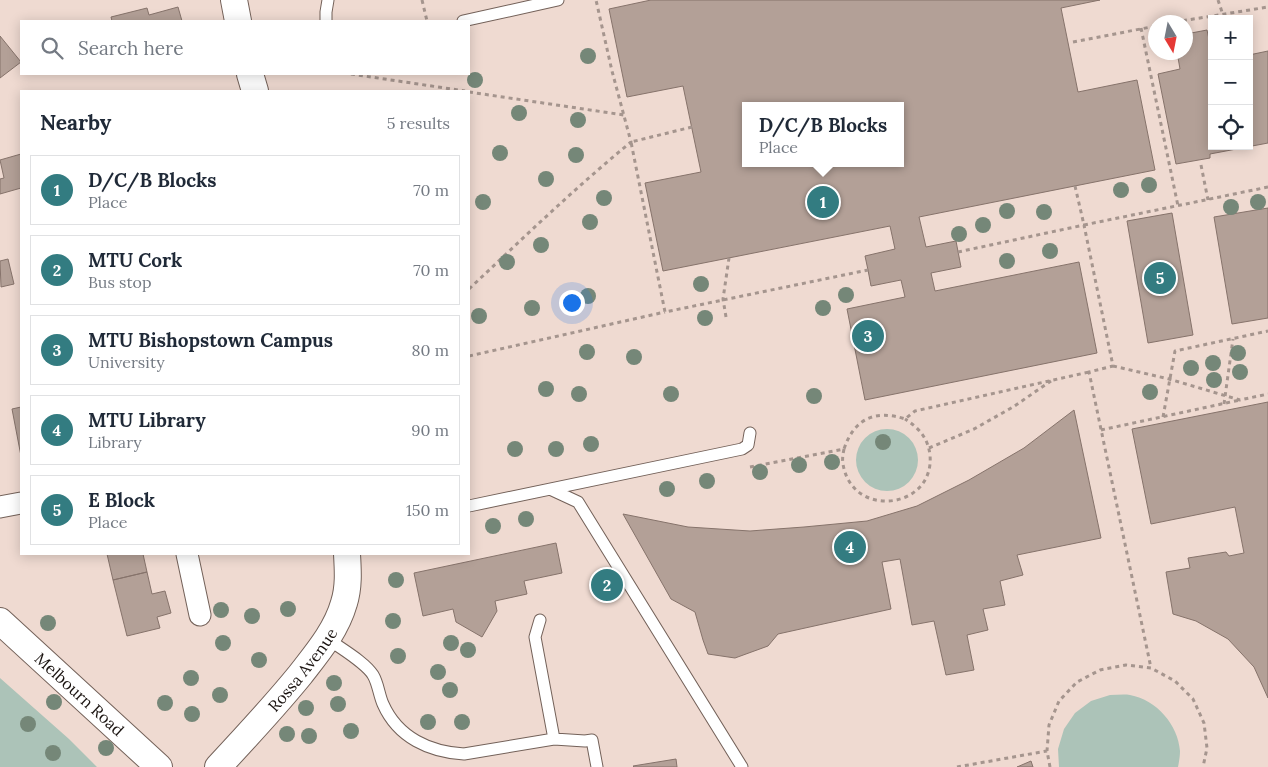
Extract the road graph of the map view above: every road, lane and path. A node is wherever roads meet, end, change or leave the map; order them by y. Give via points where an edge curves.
1 (234, 0) edge
2 (328, 0) edge
3 (422, 0) edge
4 (558, 0) edge
5 (596, 0) edge
6 (1218, 0) edge
7 (1268, 7) edge
8 (1223, 15) joint
9 (1208, 17) edge
10 (1193, 19) edge
11 (238, 20) edge
12 (326, 20) edge
13 (427, 20) edge
14 (468, 20) edge
15 (1148, 27) edge
16 (1141, 28) junction
17 (1073, 42) dead end
18 (250, 75) edge
19 (357, 75) edge
20 (255, 90) edge
21 (458, 90) edge
22 (470, 92) edge
23 (624, 115) junction
24 (692, 127) dead end
25 (631, 142) junction
26 (1201, 165) dead end
27 (1075, 186) dead end
28 (1268, 187) edge
29 (1208, 200) junction
30 (1178, 206) junction
31 (1084, 225) junction
32 (958, 252) dead end
33 (729, 258) dead end
34 (868, 270) dead end
35 (470, 288) edge
36 (723, 299) junction
37 (665, 312) junction
38 (726, 317) dead end
39 (1268, 331) edge
40 (1233, 339) junction
41 (470, 356) edge
42 (1113, 366) junction
43 (1089, 372) junction
44 (1054, 379) junction
45 (1169, 379) junction
46 (1268, 394) edge
47 (1225, 396) junction
48 (1240, 400) junction
49 (1224, 404) junction
50 (1163, 417) junction
51 (905, 419) junction
52 (1101, 430) junction
53 (750, 433) dead end
54 (929, 448) junction
55 (844, 449) junction
56 (749, 468) dead end
57 (550, 489) junction
58 (20, 503) edge
59 (470, 506) edge
60 (0, 507) edge
61 (187, 555) edge
62 (347, 555) edge
63 (200, 615) dead end
64 (540, 620) dead end
65 (0, 621) edge
66 (328, 639) junction
67 (1151, 668) junction
68 (554, 739) junction
69 (1047, 751) junction
70 (159, 767) edge
71 (218, 767) edge
72 (597, 767) edge
73 (742, 767) edge
74 (956, 767) edge
75 (1050, 767) edge
76 (1203, 767) edge

1 - 11 street
2 - 12 lane
3 - 13 path
4 - 14 lane
5 - 23 path
6 - 8 path
7 - 8 path
9 - 10 path
15 - 16 path
16 - 17 path
16 - 30 path
18 - 20 street
19 - 21 path
22 - 23 path
23 - 25 path
24 - 25 path
25 - 35 path
25 - 37 path
26 - 29 path
27 - 31 path
28 - 29 path
29 - 30 path
30 - 31 path
31 - 32 path
31 - 42 path
33 - 36 path
34 - 36 path
36 - 37 path
36 - 38 path
37 - 41 path
39 - 40 path
40 - 45 path via 1175,351
40 - 47 path
42 - 43 path
42 - 45 path
43 - 44 path
43 - 52 path
44 - 51 path via 915,411
44 - 54 path via 974,429
45 - 47 path
45 - 50 path
46 - 48 path
47 - 48 path
47 - 49 path
48 - 49 path
49 - 50 path
50 - 52 path
51 - 54 path via 915,425
51 - 55 path via 883,415 862,422 848,437
52 - 67 path
53 - 57 lane via 748,445 742,449
54 - 55 path via 929,469 921,485 906,497 886,502 866,497 851,484 843,462
55 - 56 path
57 - 59 lane
57 - 73 lane via 578,502
58 - 60 street
61 - 63 street
62 - 66 street, Rossa Avenue via 348,587
64 - 68 lane via 535,636
65 - 70 street, Melbourn Road
66 - 68 lane via 367,667 374,676 383,705 396,725 412,739 434,749 464,754
66 - 71 street, Rossa Avenue via 285,693
67 - 69 path via 1126,665 1100,670 1077,682 1060,701 1052,717
67 - 76 path via 1175,681 1193,699 1204,723 1207,748
68 - 72 lane via 592,740
69 - 74 path
69 - 75 path

